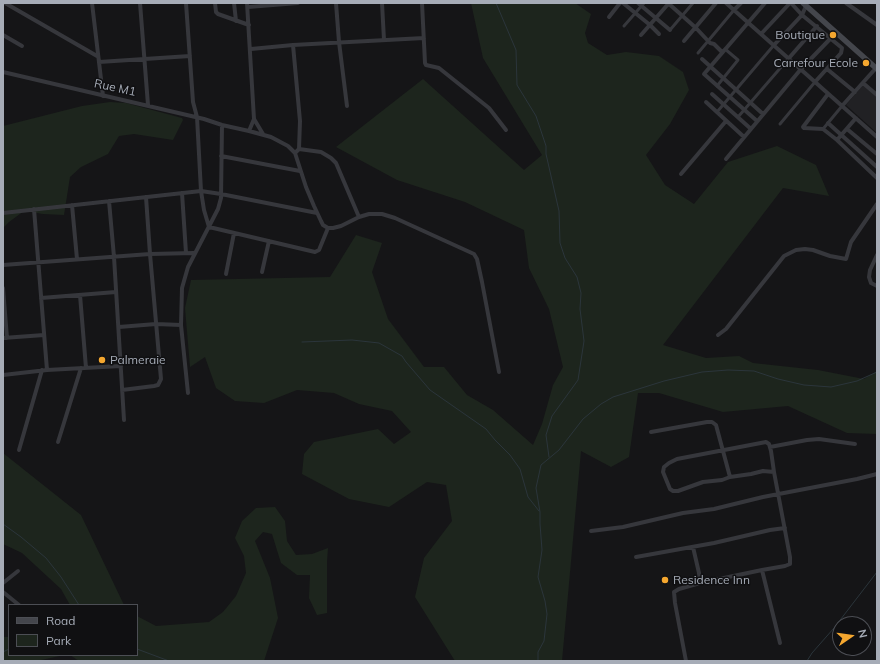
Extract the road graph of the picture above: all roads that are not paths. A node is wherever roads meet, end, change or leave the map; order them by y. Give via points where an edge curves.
1 (5, 3) edge
2 (92, 3) edge
3 (140, 3) edge
4 (186, 3) edge
5 (215, 3) edge
6 (234, 3) edge
7 (298, 3) edge
8 (336, 3) edge
9 (382, 3) edge
10 (422, 3) edge
11 (620, 3) edge
12 (623, 3) edge
13 (669, 3) edge
14 (693, 3) edge
15 (716, 3) edge
16 (726, 3) edge
17 (741, 3) edge
18 (765, 3) edge
19 (791, 3) edge
20 (813, 3) edge
21 (846, 3) edge
22 (641, 4) edge
23 (248, 5) edge
24 (806, 6) edge
25 (734, 10) junction
26 (635, 13) junction
27 (802, 15) junction
28 (682, 16) junction
29 (609, 17) dead end
30 (656, 18) junction
31 (236, 20) junction
32 (748, 22) junction
33 (249, 25) junction
34 (650, 25) junction
35 (877, 25) edge
36 (624, 26) dead end
37 (817, 26) junction
38 (696, 28) junction
39 (670, 30) joint
40 (659, 34) dead end
41 (761, 34) junction
42 (3, 35) edge
43 (641, 35) dead end
44 (424, 38) junction
45 (831, 38) junction
46 (384, 40) junction
47 (708, 40) junction
48 (684, 41) dead end
49 (339, 42) junction
50 (293, 45) junction
51 (774, 45) junction
52 (22, 46) dead end
53 (251, 50) junction
54 (724, 50) junction
55 (698, 53) dead end
56 (97, 56) junction
57 (190, 56) junction
58 (789, 58) junction
59 (144, 59) junction
60 (702, 59) dead end
61 (99, 62) junction
62 (710, 66) junction
63 (801, 69) junction
64 (827, 69) junction
65 (876, 69) edge
66 (3, 72) edge
67 (723, 78) junction
68 (815, 82) junction
69 (863, 83) junction
70 (717, 86) junction
71 (736, 90) junction
72 (855, 92) junction
73 (712, 94) dead end
74 (828, 94) junction
75 (877, 95) edge
76 (103, 96) junction
77 (729, 97) junction
78 (706, 102) dead end
79 (750, 102) junction
80 (148, 105) junction
81 (723, 105) junction
82 (347, 106) dead end
83 (842, 106) junction
84 (744, 109) junction
85 (717, 112) junction
86 (763, 114) junction
87 (197, 117) junction
88 (738, 117) junction
89 (856, 118) junction
90 (254, 119) junction
91 (726, 121) junction
92 (757, 122) junction
93 (828, 123) junction
94 (780, 124) dead end
95 (222, 125) junction
96 (751, 129) junction
97 (823, 129) junction
98 (847, 129) junction
99 (506, 130) dead end
100 (249, 131) junction
101 (263, 134) junction
102 (842, 135) junction
103 (744, 137) junction
104 (877, 137) edge
105 (837, 140) junction
106 (298, 149) junction
107 (295, 153) junction
108 (877, 154) edge
109 (221, 156) junction
110 (726, 159) dead end
111 (877, 168) edge
112 (300, 171) junction
113 (681, 174) dead end
114 (877, 178) edge
115 (201, 191) junction
116 (182, 193) junction
117 (221, 194) junction
118 (146, 197) junction
119 (109, 201) junction
120 (877, 204) edge
121 (72, 205) junction
122 (34, 209) junction
123 (3, 212) edge
124 (317, 213) junction
125 (359, 217) junction
126 (210, 227) junction
127 (328, 228) junction
128 (234, 233) junction
129 (269, 241) junction
130 (186, 253) junction
131 (194, 253) junction
132 (150, 254) junction
133 (877, 255) edge
134 (114, 257) junction
135 (77, 260) junction
136 (38, 262) junction
137 (3, 265) edge
138 (262, 272) dead end
139 (226, 274) dead end
140 (877, 286) edge
141 (3, 288) edge
142 (116, 292) junction
143 (80, 295) junction
144 (41, 298) junction
145 (156, 324) junction
146 (181, 325) junction
147 (119, 327) junction
148 (44, 335) junction
149 (718, 335) dead end
150 (5, 338) edge
151 (121, 366) junction
152 (81, 368) junction
153 (86, 368) junction
154 (45, 370) junction
155 (499, 372) dead end
156 (3, 375) edge
157 (122, 390) junction
158 (188, 394) dead end
159 (124, 420) dead end
160 (651, 432) dead end
161 (58, 442) dead end
162 (855, 444) dead end
163 (770, 447) junction
164 (19, 450) dead end
165 (722, 450) junction
166 (774, 472) junction
167 (877, 474) edge
168 (730, 477) junction
169 (778, 494) junction
170 (785, 528) junction
171 (591, 531) dead end
172 (693, 547) junction
173 (636, 558) dead end
174 (762, 570) junction
175 (18, 571) dead end
176 (3, 583) edge
177 (700, 583) junction
178 (3, 592) edge
179 (18, 604) edge
180 (780, 644) dead end
181 (686, 661) edge

1 - 56 street
2 - 56 street
3 - 59 street
4 - 57 street
5 - 31 street via 218,14
6 - 31 street
7 - 23 street
8 - 49 street
9 - 46 street
10 - 44 street
11 - 29 street
12 - 26 street
13 - 28 street
13 - 30 street
14 - 28 street
15 - 38 street
16 - 25 street
17 - 25 street
18 - 32 street
19 - 27 street
19 - 41 street
20 - 24 street
21 - 35 street
22 - 26 street
22 - 30 street
23 - 33 street
24 - 27 street
24 - 65 main road
25 - 32 street
25 - 47 street
26 - 34 street
26 - 36 street
27 - 37 street
27 - 51 street
28 - 38 street
28 - 39 street
30 - 34 street
30 - 39 street
31 - 33 street
32 - 41 street
32 - 54 street
33 - 53 street
34 - 40 street
34 - 43 street
37 - 45 street
37 - 58 street
38 - 47 street
38 - 48 street
41 - 51 street
42 - 52 street
44 - 46 street
44 - 99 street via 426,65 439,68 489,108
45 - 63 street
45 - 64 street via 842,47 842,52
46 - 49 street
47 - 54 street
47 - 55 street
49 - 50 street
49 - 82 street
50 - 53 street
50 - 106 street via 300,121
51 - 58 street
51 - 71 street
53 - 90 street
54 - 62 street
54 - 67 street via 738,60
56 - 61 street
57 - 59 street
57 - 87 street via 193,102
58 - 63 street
58 - 79 street
59 - 61 street
59 - 80 street
60 - 62 street
61 - 76 street
62 - 67 street
62 - 70 street via 704,74
63 - 68 street
63 - 86 street
64 - 68 street
64 - 72 street
65 - 69 street
66 - 76 street, Rue M1
67 - 70 street
67 - 71 street
68 - 74 street
68 - 94 street
69 - 72 street
69 - 75 street
70 - 77 street
71 - 77 street
71 - 79 street
72 - 83 street
73 - 81 street
74 - 83 street
74 - 97 street via 803,127
76 - 80 street, Rue M1
77 - 81 street
77 - 84 street
78 - 85 street
79 - 84 street
79 - 86 street
80 - 87 street, Rue M1
81 - 85 street
81 - 88 street
83 - 89 street
83 - 93 street
84 - 88 street
84 - 92 street
85 - 91 street
86 - 92 street
87 - 95 street, Rue M1
87 - 115 street
88 - 96 street
89 - 98 street
89 - 104 street
90 - 100 street
90 - 101 street
91 - 103 street
91 - 113 street
92 - 96 street
93 - 97 street
93 - 102 street
95 - 100 street, Rue M1
95 - 109 street
96 - 103 street
97 - 105 street
98 - 102 street
98 - 108 street
100 - 101 street, Rue M1
101 - 107 street, Rue M1 via 288,146
102 - 105 street
102 - 111 street
103 - 110 street
105 - 114 street
106 - 107 street
106 - 125 street via 321,152 336,163
107 - 112 street
109 - 112 street
109 - 117 street
112 - 124 street
115 - 116 street
115 - 117 street
115 - 126 street
116 - 118 street
116 - 130 street
117 - 124 street
117 - 126 street
118 - 119 street
118 - 132 street
119 - 121 street
119 - 134 street
120 - 149 street via 851,242 846,258 805,249 784,256 726,329
121 - 122 street
121 - 135 street
122 - 123 street
122 - 136 street
124 - 127 street
125 - 127 street via 340,226
125 - 155 street via 376,214 396,218 474,254 492,328
126 - 128 street
126 - 131 street
127 - 129 street via 319,250 315,252
128 - 129 street
128 - 139 street
129 - 138 street
130 - 131 street
130 - 132 street
131 - 146 street via 182,288
132 - 134 street
132 - 145 street
133 - 140 street via 869,277 871,283
134 - 135 street
134 - 142 street
135 - 136 street
136 - 137 street
136 - 144 street
141 - 150 street
142 - 143 street
142 - 147 street
143 - 144 street
143 - 153 street
144 - 148 street
145 - 146 street
145 - 147 street
145 - 157 street via 160,383
146 - 158 street
147 - 151 street
148 - 150 street
148 - 154 street
151 - 153 street
151 - 157 street
152 - 153 street
152 - 154 street
152 - 161 street
154 - 156 street
154 - 164 street
157 - 159 street
160 - 165 street via 712,422 716,425
162 - 163 street via 819,439
163 - 165 street via 766,442
163 - 166 street
165 - 168 street
165 - 168 street via 677,459 664,467 663,472 673,491
166 - 168 street via 763,471
166 - 169 street
167 - 169 street
169 - 170 street
169 - 171 street via 714,509
170 - 172 street
170 - 174 street via 790,564
172 - 173 street
172 - 177 street
174 - 177 street
174 - 180 street
175 - 176 street
177 - 181 street via 674,592
178 - 179 street

